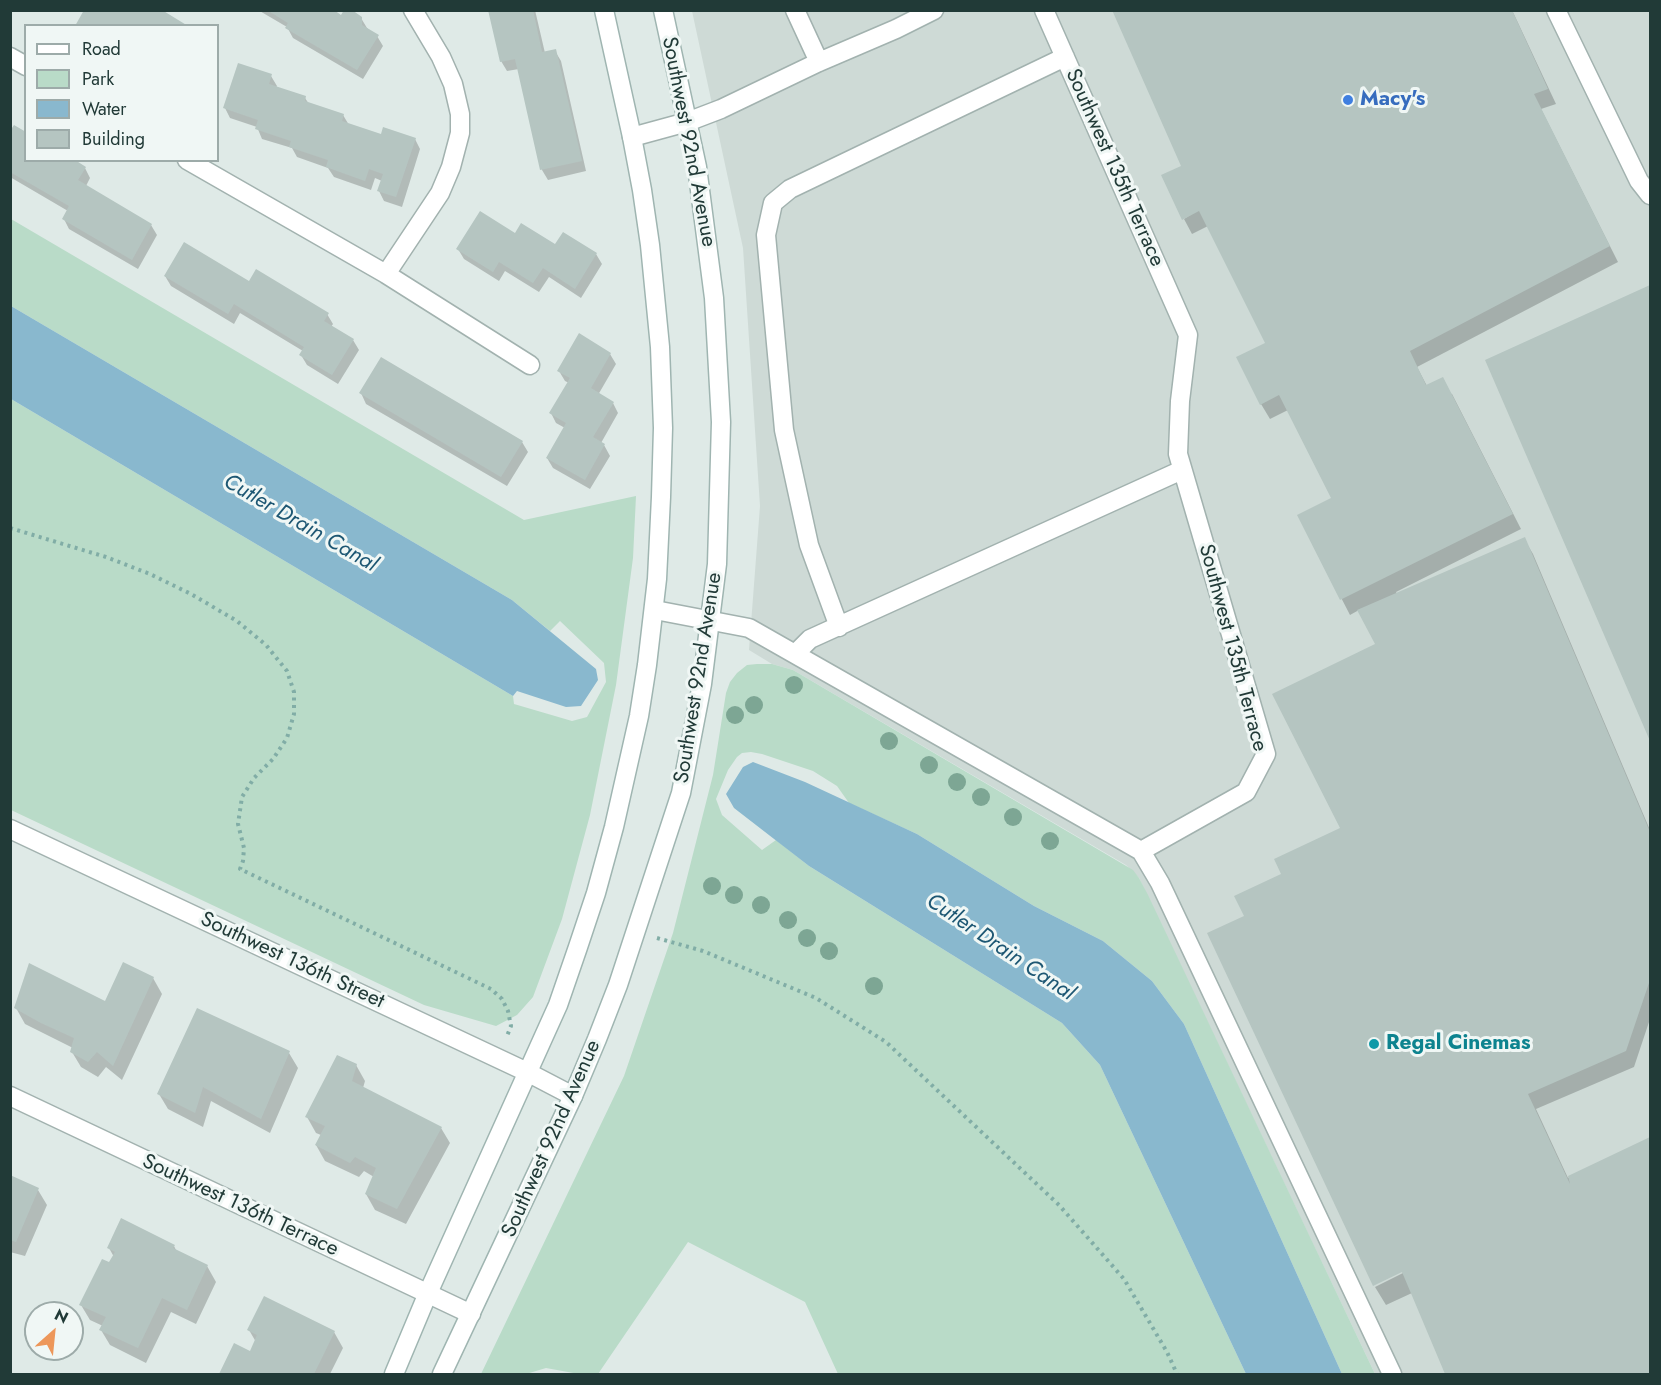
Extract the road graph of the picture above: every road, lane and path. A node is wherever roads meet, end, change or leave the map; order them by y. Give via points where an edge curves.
1 (413, 10) edge
2 (604, 10) edge
3 (663, 10) edge
4 (795, 10) edge
5 (934, 10) edge
6 (1044, 10) edge
7 (1556, 10) edge
8 (10, 57) edge
9 (1065, 57) junction
10 (819, 62) junction
11 (24, 65) edge
12 (687, 122) junction
13 (632, 137) junction
14 (190, 162) edge
15 (1650, 195) edge
16 (386, 274) junction
17 (530, 365) dead end
18 (1182, 470) junction
19 (10, 528) edge
20 (654, 610) junction
21 (710, 621) junction
22 (839, 627) junction
23 (795, 654) junction
24 (10, 829) edge
25 (1141, 851) junction
26 (636, 932) junction
27 (511, 1026) dead end
28 (527, 1072) junction
29 (10, 1096) edge
30 (573, 1096) junction
31 (428, 1293) junction
32 (471, 1314) junction
33 (394, 1374) edge
34 (442, 1374) edge
35 (1177, 1374) edge
36 (1392, 1374) edge

1 - 16 street via 453,84 460,133 440,193
2 - 13 street
3 - 12 street, Southwest 92nd Avenue
4 - 10 street
5 - 10 street
6 - 9 street, Southwest 135th Terrace
7 - 15 street via 1639,181
8 - 11 street
9 - 18 street, Southwest 135th Terrace via 1188,335 1180,401 1178,454
9 - 22 street via 790,189 773,203 766,235 784,430 809,545
10 - 12 street
12 - 13 street
12 - 21 street, Southwest 92nd Avenue via 697,167 714,298 721,422 717,564
13 - 20 street via 650,245 660,355 663,428
14 - 16 street
16 - 17 street
18 - 22 street
18 - 25 street, Southwest 135th Terrace via 1266,754 1246,792
19 - 27 path via 150,574 237,621 266,645 286,671 294,692 294,714 287,738 242,797 238,824 243,848 240,869 491,989 502,999
20 - 21 street
20 - 28 street via 639,716 605,862 558,1005
21 - 23 street via 749,628
21 - 26 street, Southwest 92nd Avenue via 681,793
22 - 23 street via 810,639
23 - 25 street
24 - 28 street, Southwest 136th Street
25 - 36 street via 1160,883
26 - 30 street, Southwest 92nd Avenue
26 - 35 path via 703,951 816,998 886,1042 1059,1205 1124,1279
28 - 30 street, Southwest 136th Street
28 - 31 street
29 - 31 street, Southwest 136th Terrace
30 - 32 street, Southwest 92nd Avenue
31 - 32 street, Southwest 136th Terrace
31 - 33 street
32 - 34 street, Southwest 92nd Avenue

